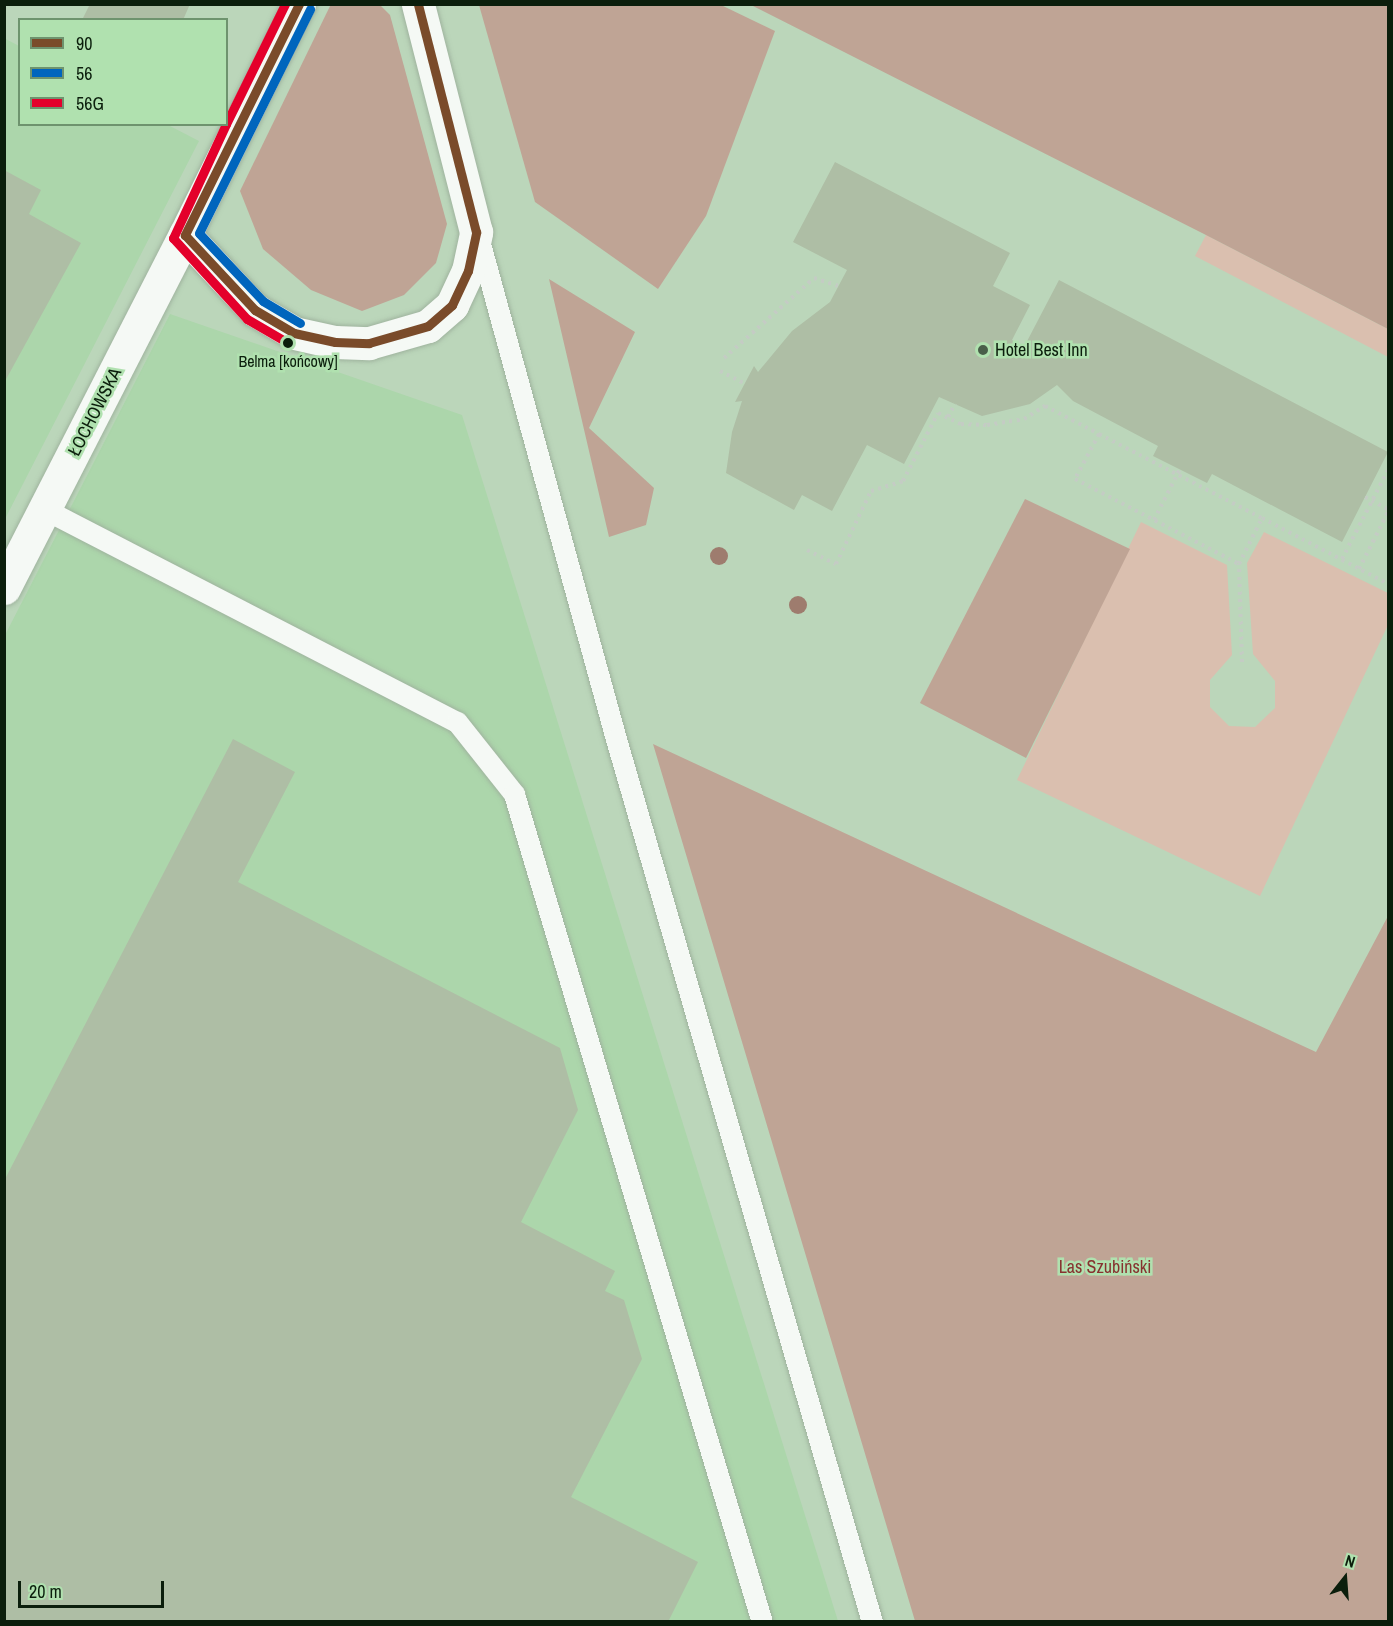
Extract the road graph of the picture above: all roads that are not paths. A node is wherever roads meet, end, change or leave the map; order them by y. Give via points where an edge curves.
1 (299, 4) edge
2 (418, 4) edge
3 (476, 232) junction
4 (185, 235) junction
5 (46, 510) junction
6 (4, 588) edge
7 (762, 1622) edge
8 (872, 1622) edge

1 - 4 street, ŁOCHOWSKA
2 - 3 street
3 - 4 street via 468,271 452,305 428,326 369,343 335,342 294,333 255,310
3 - 8 lane via 616,739
4 - 5 street, ŁOCHOWSKA
5 - 6 street, ŁOCHOWSKA
5 - 7 lane via 457,723 514,794

